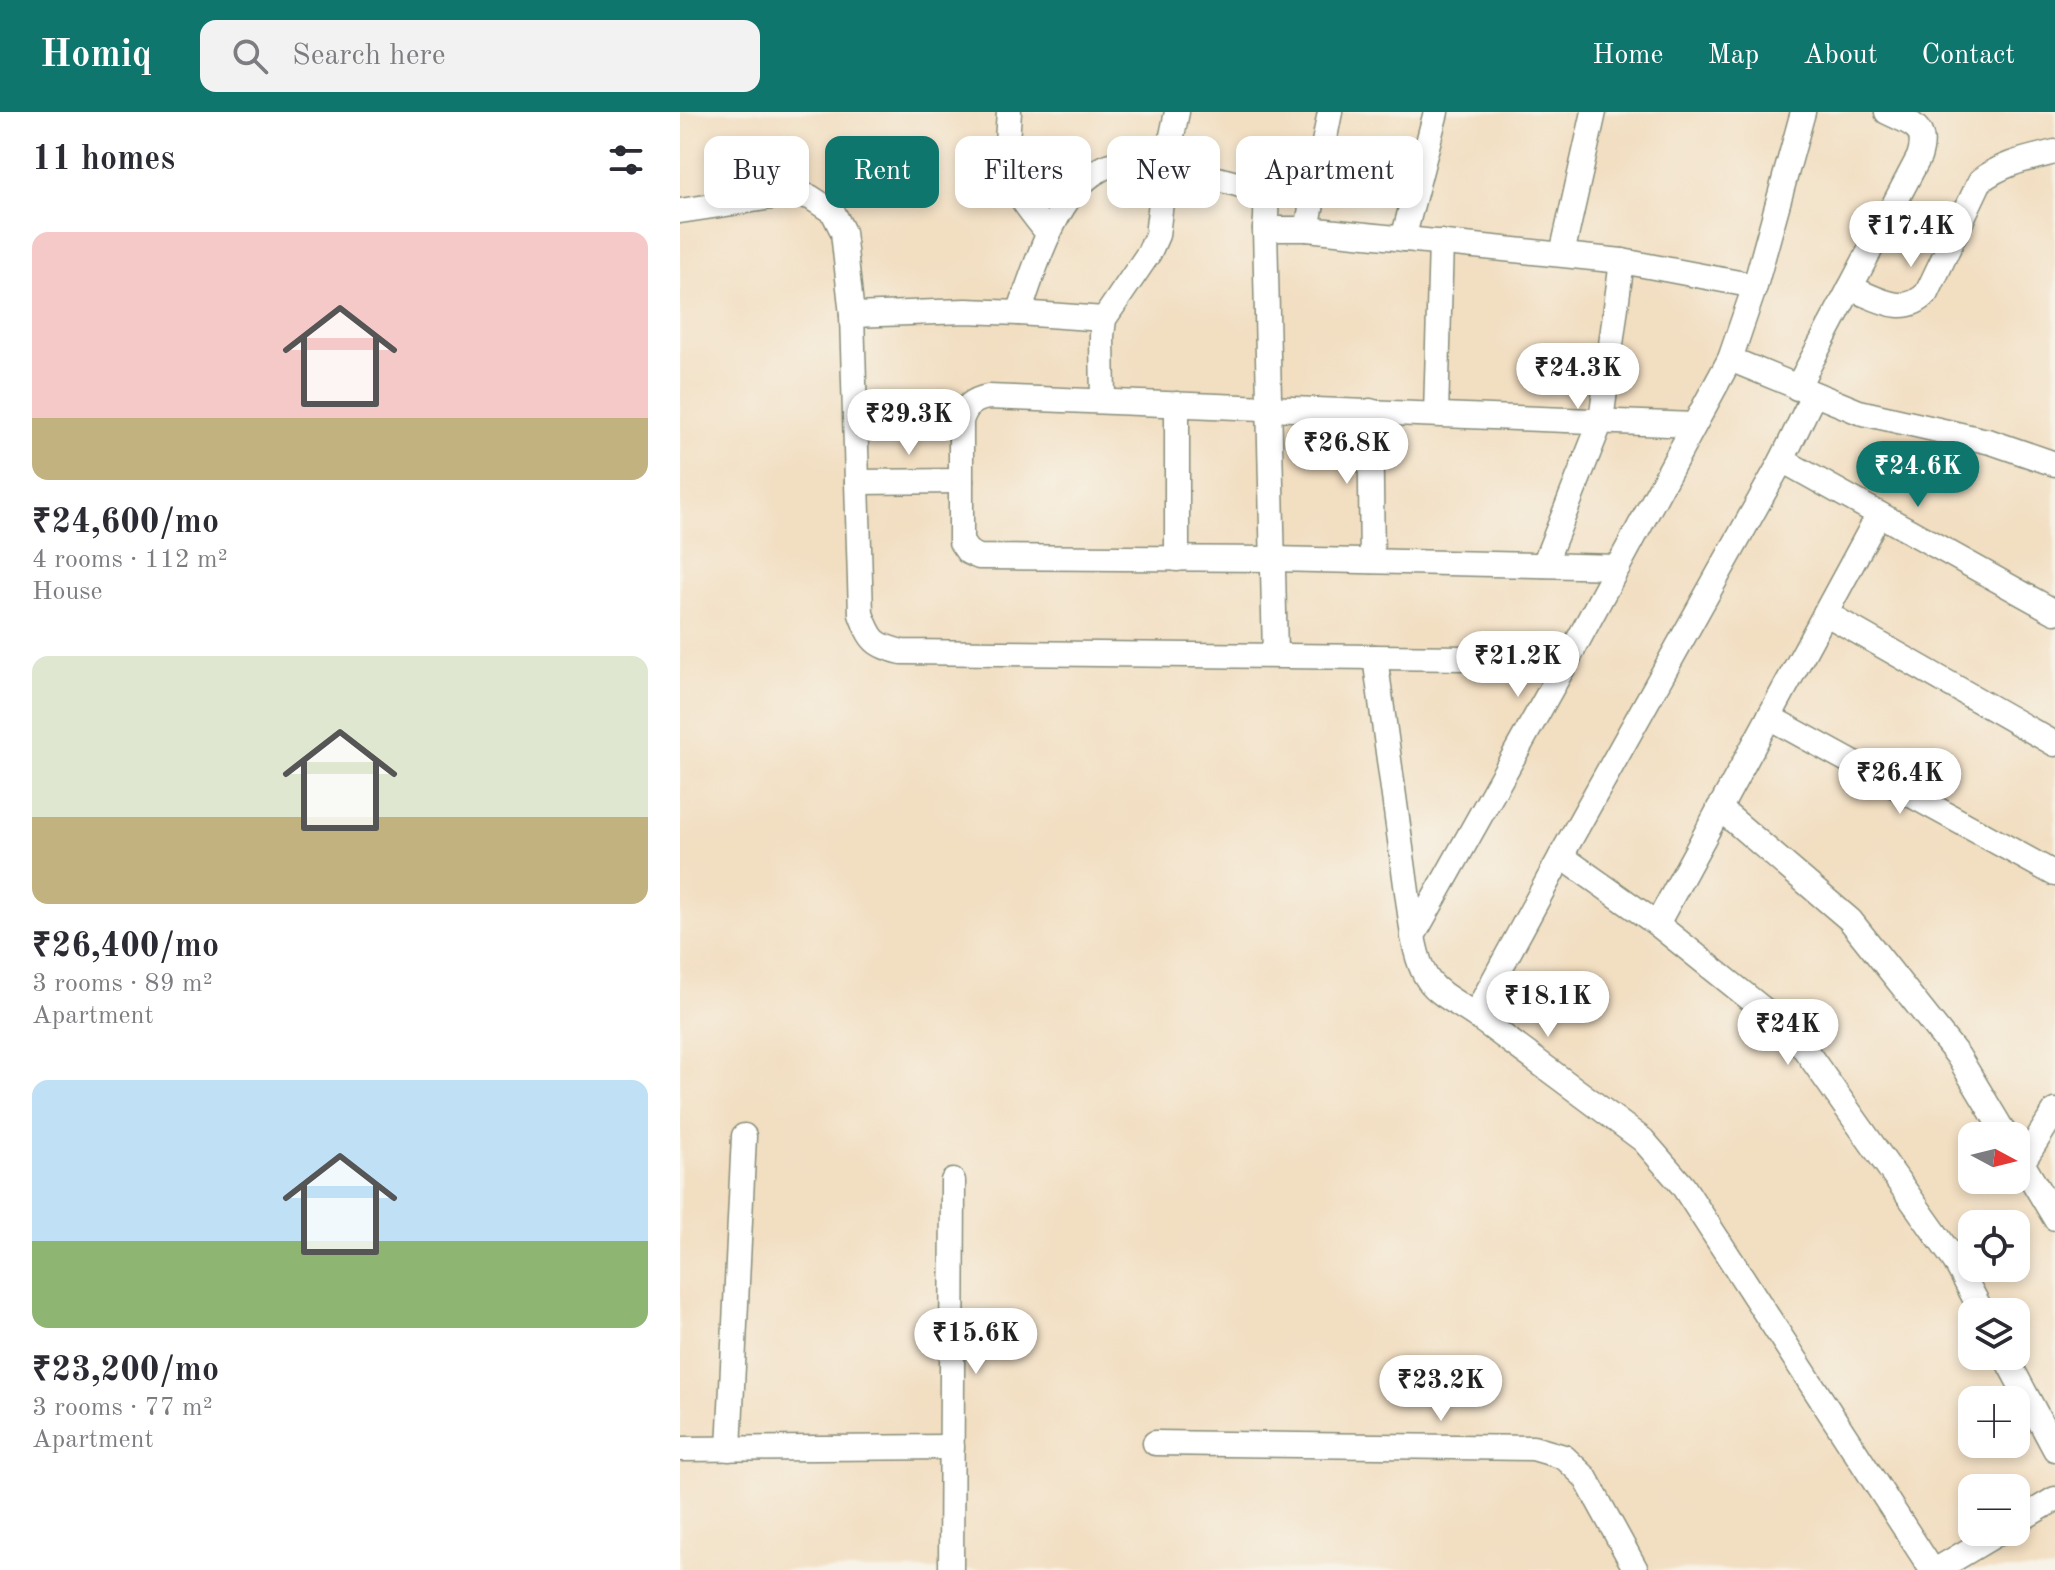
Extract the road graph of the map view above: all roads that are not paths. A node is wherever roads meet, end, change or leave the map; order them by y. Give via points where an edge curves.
1 (1009, 112) edge
2 (1177, 112) edge
3 (1330, 112) edge
4 (1436, 112) edge
5 (1594, 112) edge
6 (1803, 112) edge
7 (1887, 112) edge
8 (1172, 136) edge
9 (2055, 152) edge
10 (1107, 167) edge
11 (1220, 181) edge
12 (1160, 208) edge
13 (680, 211) edge
14 (1265, 229) junction
15 (1307, 229) junction
16 (1047, 232) junction
17 (1403, 239) junction
18 (1441, 242) junction
19 (1562, 254) junction
20 (1622, 261) junction
21 (1755, 286) junction
22 (1850, 288) junction
23 (1019, 313) junction
24 (852, 315) junction
25 (1104, 319) junction
26 (1730, 359) junction
27 (1805, 391) junction
28 (1103, 401) junction
29 (1177, 404) junction
30 (1270, 407) junction
31 (1370, 411) junction
32 (1436, 414) junction
33 (1601, 421) junction
34 (1694, 425) junction
35 (1782, 460) junction
36 (2055, 464) edge
37 (961, 481) junction
38 (857, 482) junction
39 (1879, 514) junction
40 (1177, 559) junction
41 (1273, 559) junction
42 (1372, 561) junction
43 (1544, 565) junction
44 (1618, 567) junction
45 (2055, 612) edge
46 (1825, 613) junction
47 (1275, 655) junction
48 (1375, 657) junction
49 (1568, 659) junction
50 (1769, 717) junction
51 (2055, 744) edge
52 (1719, 808) junction
53 (1561, 856) junction
54 (2055, 874) edge
55 (1657, 924) junction
56 (1413, 936) junction
57 (1475, 1015) junction
58 (2055, 1111) edge
59 (1998, 1122) edge
60 (744, 1136) dead end
61 (2030, 1144) edge
62 (2030, 1176) edge
63 (953, 1181) dead end
64 (2055, 1218) edge
65 (1975, 1298) edge
66 (2013, 1370) edge
67 (1155, 1443) dead end
68 (952, 1447) junction
69 (680, 1449) edge
70 (729, 1449) junction
71 (2055, 1449) edge
72 (2055, 1499) edge
73 (2030, 1514) edge
74 (1976, 1546) edge
75 (951, 1570) edge
76 (1636, 1570) edge
77 (1934, 1570) edge

1 - 16 street via 1006,159 1013,187
2 - 8 street
3 - 15 street
4 - 17 street
5 - 19 street
6 - 21 street
7 - 22 street via 1914,125 1923,144
9 - 22 street via 2011,163 1980,181 1918,303 1893,304
10 - 16 street via 1078,188
11 - 14 street via 1262,195
12 - 25 street via 1149,253
13 - 24 street via 791,194 810,197 833,212 843,232
14 - 15 street
14 - 30 street
15 - 17 street
16 - 23 street
17 - 18 street
18 - 19 street
18 - 32 street
19 - 20 street
20 - 21 street
20 - 33 street
21 - 26 street
22 - 27 street
23 - 24 street
23 - 25 street
24 - 38 street
25 - 28 street
26 - 27 street
26 - 34 street
27 - 35 street
27 - 36 street via 1859,412 1991,442
28 - 29 street
28 - 37 street via 977,399 961,421
29 - 30 street
29 - 40 street
30 - 31 street
30 - 41 street
31 - 32 street
31 - 42 street
32 - 33 street
33 - 34 street
33 - 43 street
34 - 44 street
35 - 39 street
35 - 53 street
37 - 38 street
37 - 40 street via 961,542 979,557
38 - 47 street via 861,614 869,636 880,647 902,652
39 - 45 street
39 - 46 street
40 - 41 street
41 - 42 street
41 - 47 street
42 - 43 street
43 - 44 street
44 - 49 street
46 - 50 street
46 - 51 street
47 - 48 street
48 - 49 street
48 - 56 street
49 - 56 street
50 - 52 street
50 - 54 street
52 - 55 street
52 - 59 street via 1850,920 1958,1056
53 - 55 street
53 - 57 street
55 - 65 street via 1794,1034 1955,1261
56 - 57 street via 1418,965 1433,987
57 - 77 street via 1643,1140 1683,1186
58 - 61 street
60 - 70 street
62 - 64 street
63 - 68 street
66 - 71 street
67 - 76 street via 1533,1448 1564,1457 1585,1477
68 - 70 street
68 - 75 street
69 - 70 street
72 - 73 street
74 - 77 street

